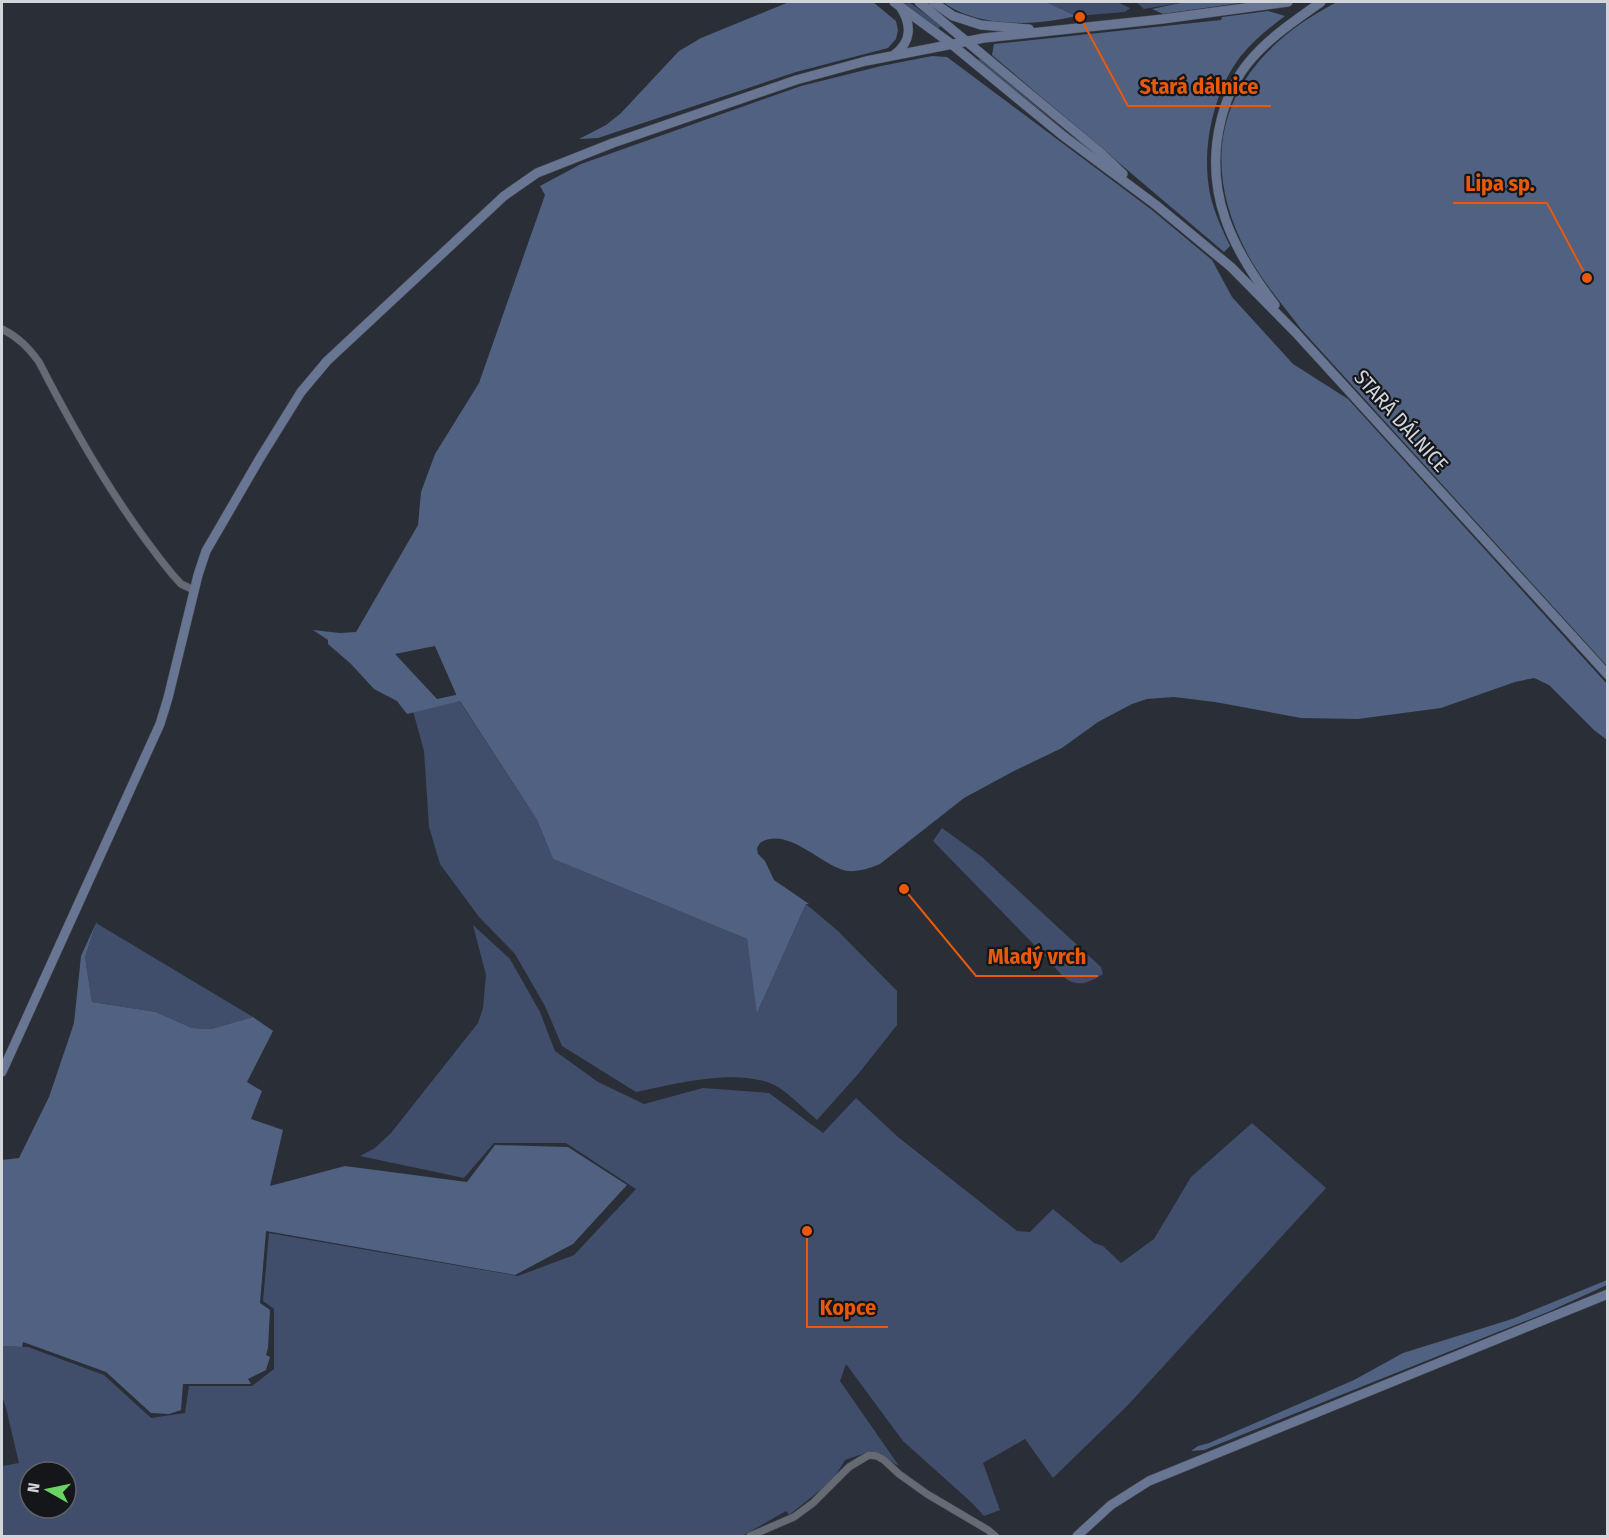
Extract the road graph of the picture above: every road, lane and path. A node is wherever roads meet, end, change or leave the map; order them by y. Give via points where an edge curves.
1 (919, 2) edge
2 (933, 2) edge
3 (1288, 2) edge
4 (1321, 2) edge
5 (896, 3) edge
6 (1056, 31) junction
7 (966, 40) junction
8 (950, 43) junction
9 (894, 55) junction
10 (1156, 205) junction
11 (2, 328) edge
12 (1296, 333) junction
13 (194, 590) junction
14 (1608, 675) edge
15 (2, 1072) edge
16 (1608, 1294) edge
17 (750, 1536) edge
18 (995, 1536) edge
19 (1077, 1536) edge

1 - 7 street, STARÁ DÁLNICE
2 - 6 street via 953,16 981,26
3 - 6 street
4 - 12 street via 1271,39 1237,79 1225,106 1214,154 1224,217 1254,277
5 - 8 street, STARÁ DÁLNICE
5 - 9 street via 907,18 908,36
6 - 7 street
7 - 8 street
7 - 10 street, STARÁ DÁLNICE via 1101,153
8 - 9 street
8 - 10 street, STARÁ DÁLNICE via 1062,135
9 - 13 street via 715,106 557,164 516,186 308,382 215,532
10 - 12 street, STARÁ DÁLNICE via 1231,267
11 - 13 street via 18,338 35,357 123,506 172,574
12 - 14 street, STARÁ DÁLNICE
13 - 15 street via 160,724
16 - 19 street via 1149,1481 1111,1505
17 - 18 street via 794,1517 849,1467 862,1457 873,1455

